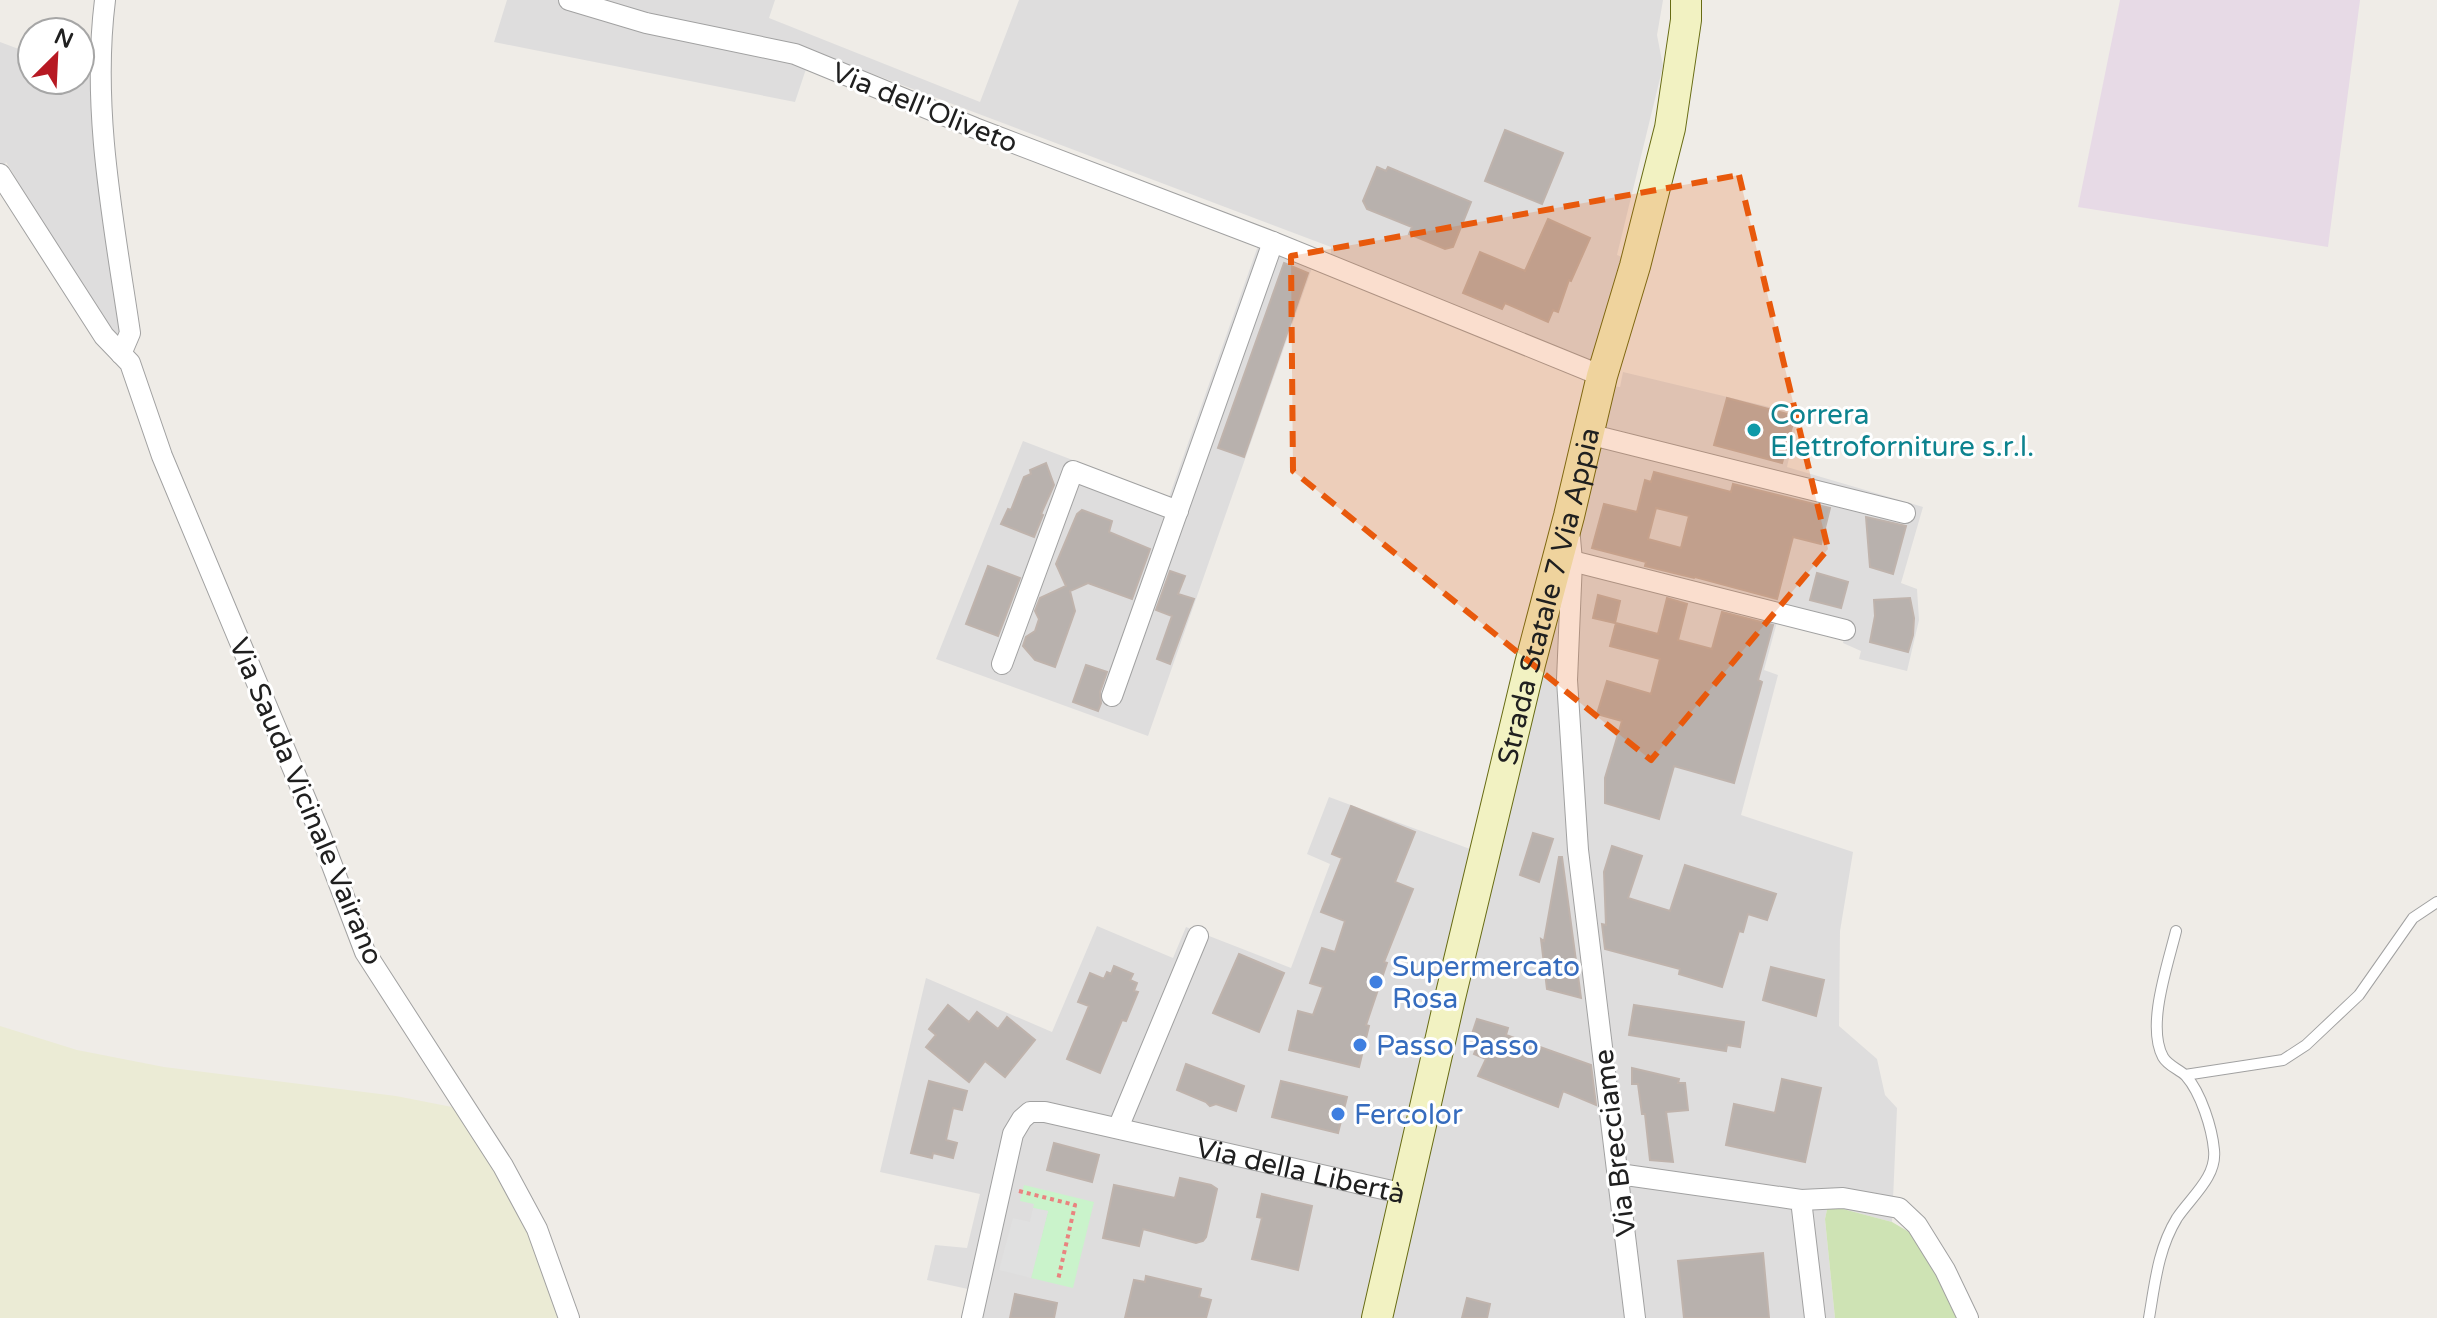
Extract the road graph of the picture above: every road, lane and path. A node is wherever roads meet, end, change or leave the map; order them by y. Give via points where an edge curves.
1 (105, 0) edge
2 (569, 0) edge
3 (1686, 0) edge
4 (0, 174) edge
5 (1273, 242) junction
6 (121, 354) junction
7 (1602, 376) junction
8 (1588, 434) junction
9 (1178, 511) junction
10 (1905, 513) dead end
11 (1569, 516) junction
12 (1572, 561) junction
13 (1845, 630) dead end
14 (1002, 664) dead end
15 (1528, 673) junction
16 (1567, 680) junction
17 (1112, 696) dead end
18 (2437, 902) edge
19 (2176, 931) dead end
20 (1198, 936) dead end
21 (2185, 1075) junction
22 (1118, 1128) junction
23 (1619, 1174) junction
24 (1001, 1186) junction
25 (1405, 1194) junction
26 (1801, 1200) junction
27 (1058, 1280) dead end
28 (569, 1318) edge
29 (972, 1318) edge
30 (1377, 1318) edge
31 (1635, 1318) edge
32 (1815, 1318) edge
33 (1968, 1318) edge
34 (2149, 1318) edge

1 - 6 street via 99,42 104,159 130,333
2 - 5 street, Via dell'Oliveto via 646,23 795,54
3 - 7 main road, Strada Statale 7 Via Appia via 1670,128
4 - 6 street, Via Sauda Vicinale Vairano via 104,336
5 - 7 street, Via dell'Oliveto
5 - 9 street
6 - 28 street, Via Sauda Vicinale Vairano via 130,363 162,456 365,952 503,1166 537,1229
7 - 8 main road, Strada Statale 7 Via Appia
8 - 10 street
8 - 11 main road, Strada Statale 7 Via Appia
9 - 14 street via 1073,471
9 - 17 street
11 - 12 street, Via Brecciame
11 - 15 main road, Strada Statale 7 Via Appia
12 - 13 street
12 - 16 street, Via Brecciame
15 - 16 street via 1554,663
15 - 25 main road, Strada Statale 7 Via Appia
16 - 23 street, Via Brecciame via 1578,850
18 - 21 lane via 2413,918 2359,995 2306,1045 2283,1060
19 - 21 lane via 2155,1022 2164,1060
20 - 22 street
21 - 34 lane via 2201,1099 2214,1151 2213,1170 2161,1250
22 - 24 street, Via della Libertà via 1030,1112 1013,1134
22 - 25 street, Via della Libertà
23 - 26 street
23 - 31 street, Via Brecciame
24 - 27 path via 1075,1205
24 - 29 street, Via della Libertà
25 - 30 main road, Via della Libertà
26 - 32 street
26 - 33 street via 1843,1198 1899,1208 1917,1225

